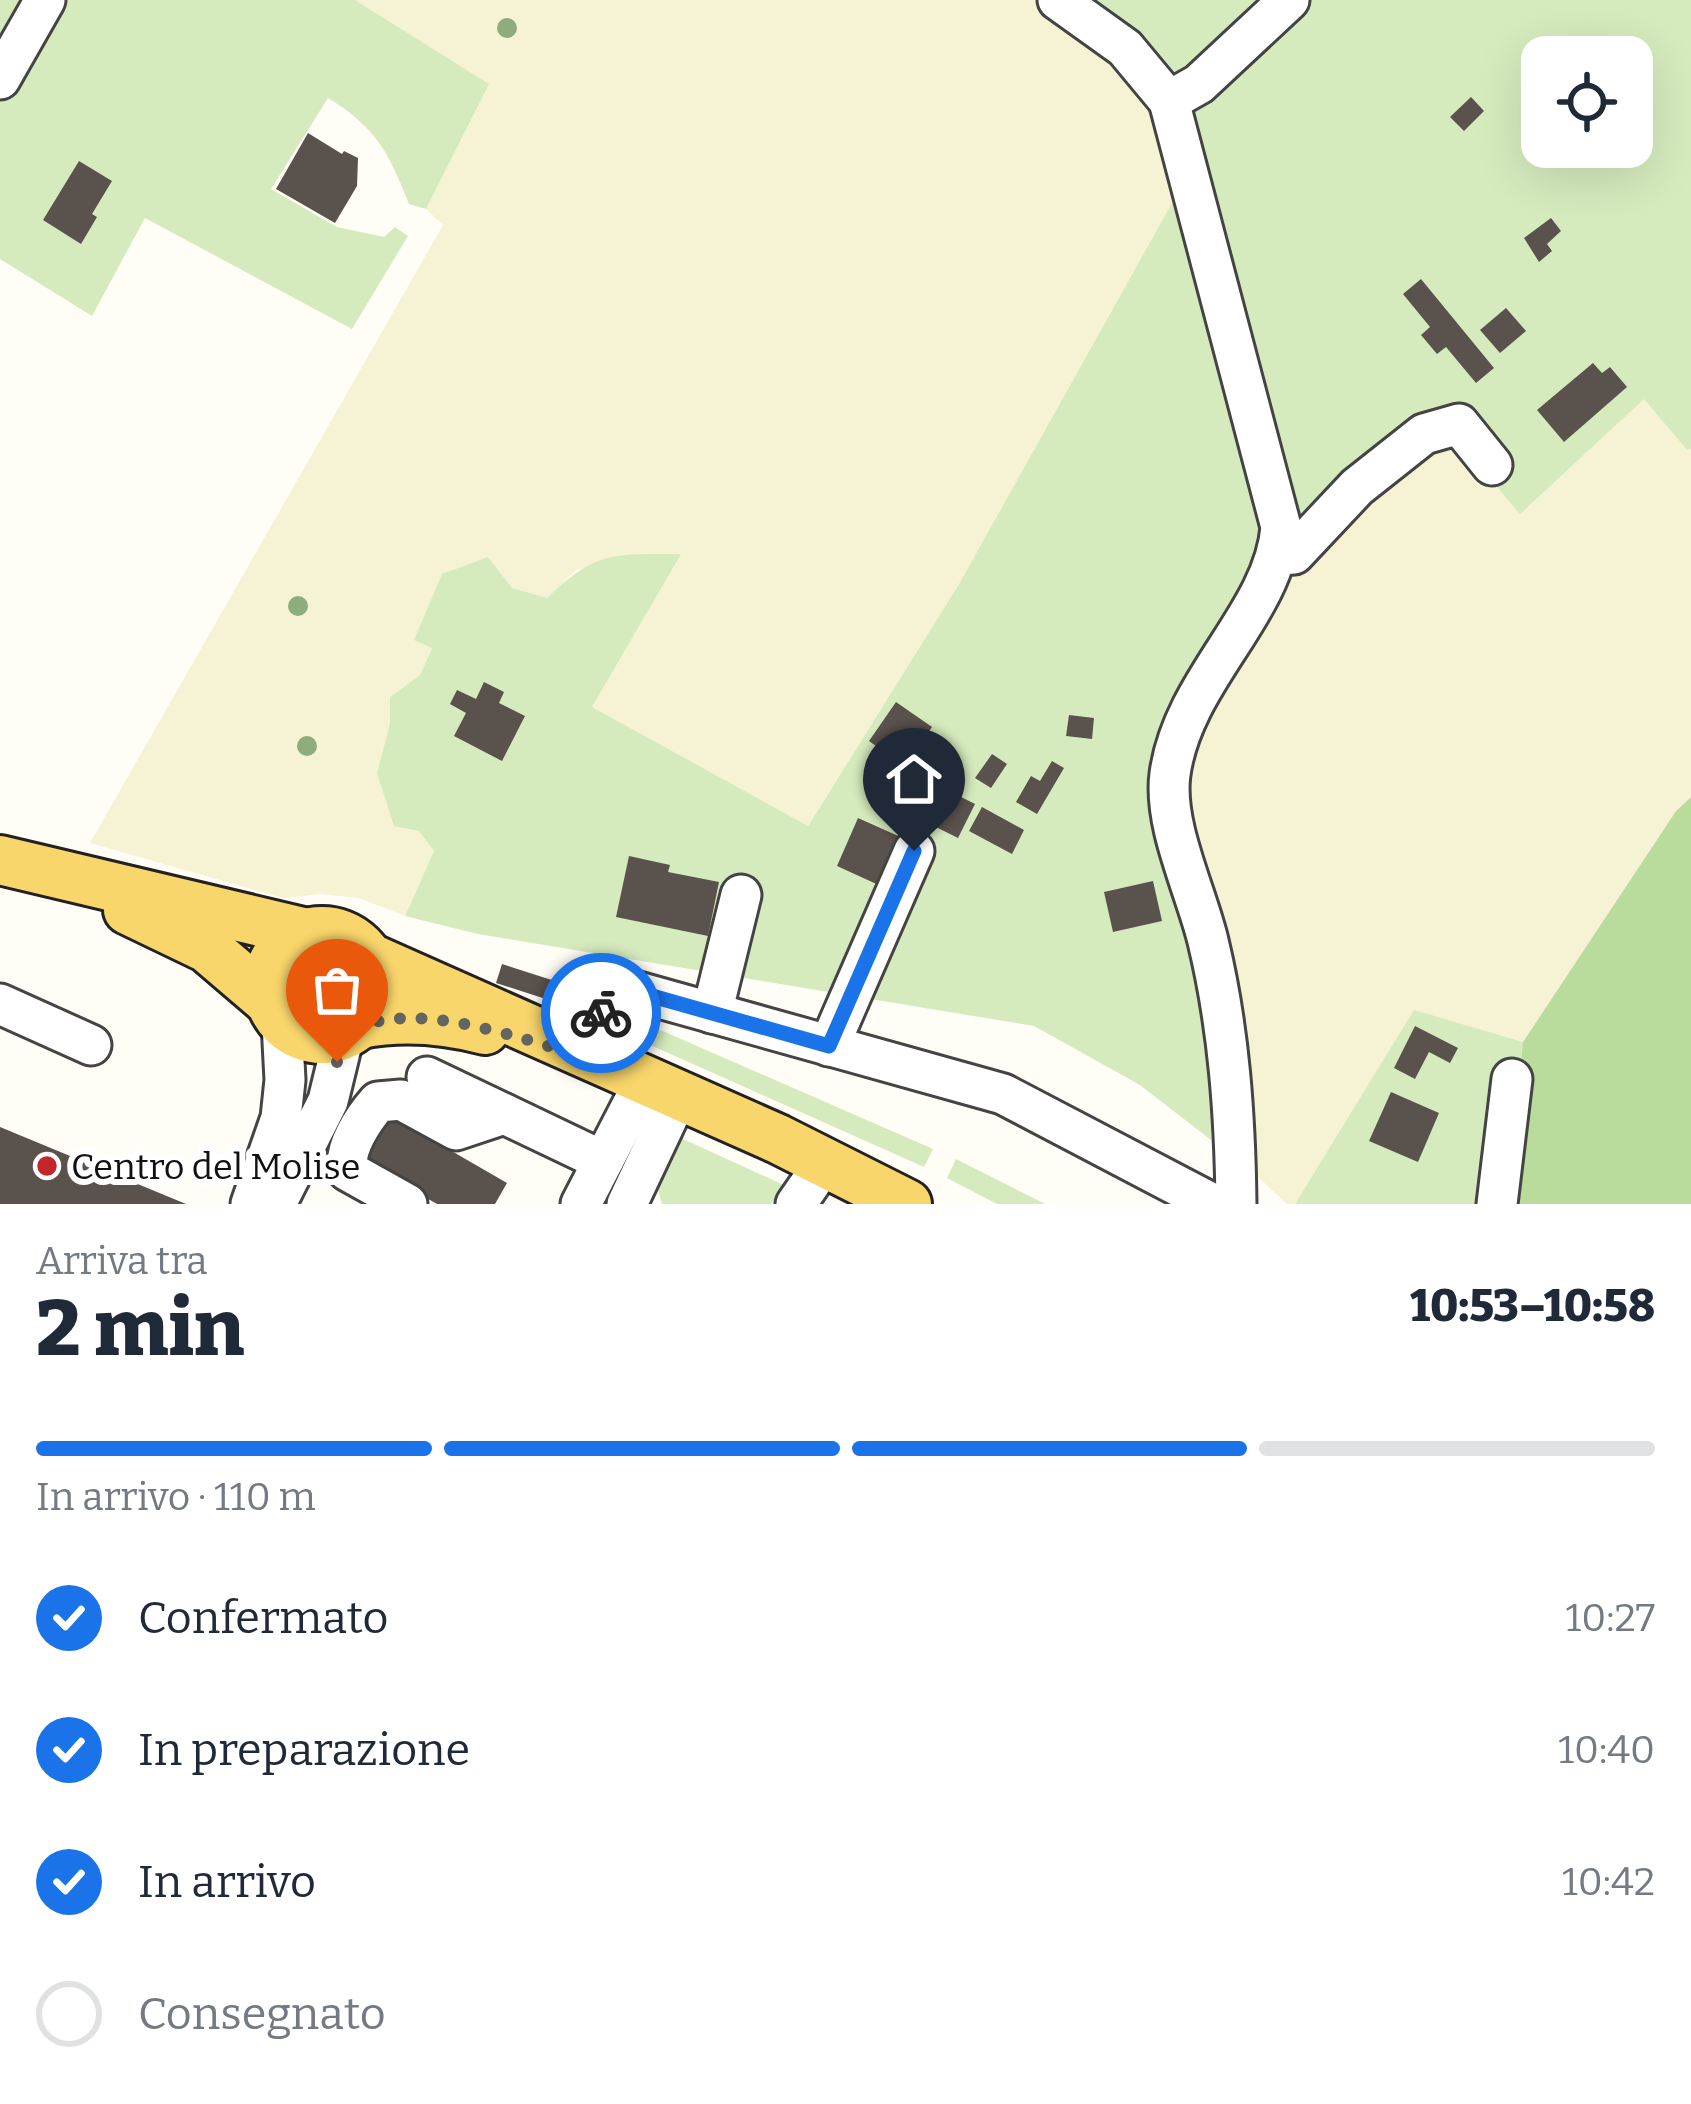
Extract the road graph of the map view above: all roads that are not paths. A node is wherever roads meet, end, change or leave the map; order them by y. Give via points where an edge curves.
1 (45, 0) edge
2 (1058, 0) edge
3 (1289, 0) edge
4 (0, 80) edge
5 (1169, 101) junction
6 (1492, 465) dead end
7 (1279, 555) junction
8 (914, 851) dead end
9 (0, 860) edge
10 (58, 876) junction
11 (741, 895) dead end
12 (308, 933) junction
13 (368, 957) junction
14 (0, 1004) edge
15 (275, 1012) junction
16 (712, 1013) junction
17 (351, 1030) junction
18 (91, 1046) dead end
19 (829, 1046) junction
20 (583, 1056) junction
21 (427, 1077) dead end
22 (1512, 1079) dead end
23 (661, 1089) junction
24 (504, 1114) junction
25 (603, 1161) junction
26 (825, 1162) junction
27 (251, 1204) edge
28 (276, 1204) edge
29 (407, 1204) edge
30 (581, 1204) edge
31 (627, 1204) edge
32 (796, 1204) edge
33 (907, 1204) edge
34 (1213, 1204) edge
35 (1236, 1204) edge
36 (1497, 1204) edge

1 - 4 street
2 - 5 street via 1125,48
3 - 5 street via 1199,84
5 - 7 street via 1281,527
6 - 7 street via 1459,424 1424,434 1357,487 1294,554
7 - 35 street via 1200,685 1168,796 1228,1050
8 - 19 street
9 - 10 main road
10 - 12 main road
10 - 15 main road via 207,948
11 - 16 street
12 - 13 main road via 342,935
12 - 15 main road via 274,959 267,980
13 - 17 main road via 373,1004
13 - 20 main road
14 - 18 street
15 - 17 main road via 300,1036 322,1040
15 - 27 street via 285,1080 281,1118
16 - 19 street
16 - 20 street via 613,985
17 - 20 main road via 392,1018 455,1022
17 - 28 street via 328,1101
19 - 34 street via 1003,1094
20 - 23 main road
21 - 24 street
22 - 36 street
23 - 25 street
23 - 26 main road
23 - 31 street
24 - 25 street
24 - 29 street via 456,1130 401,1100 378,1102 345,1164
25 - 30 street
26 - 32 street
26 - 33 main road

